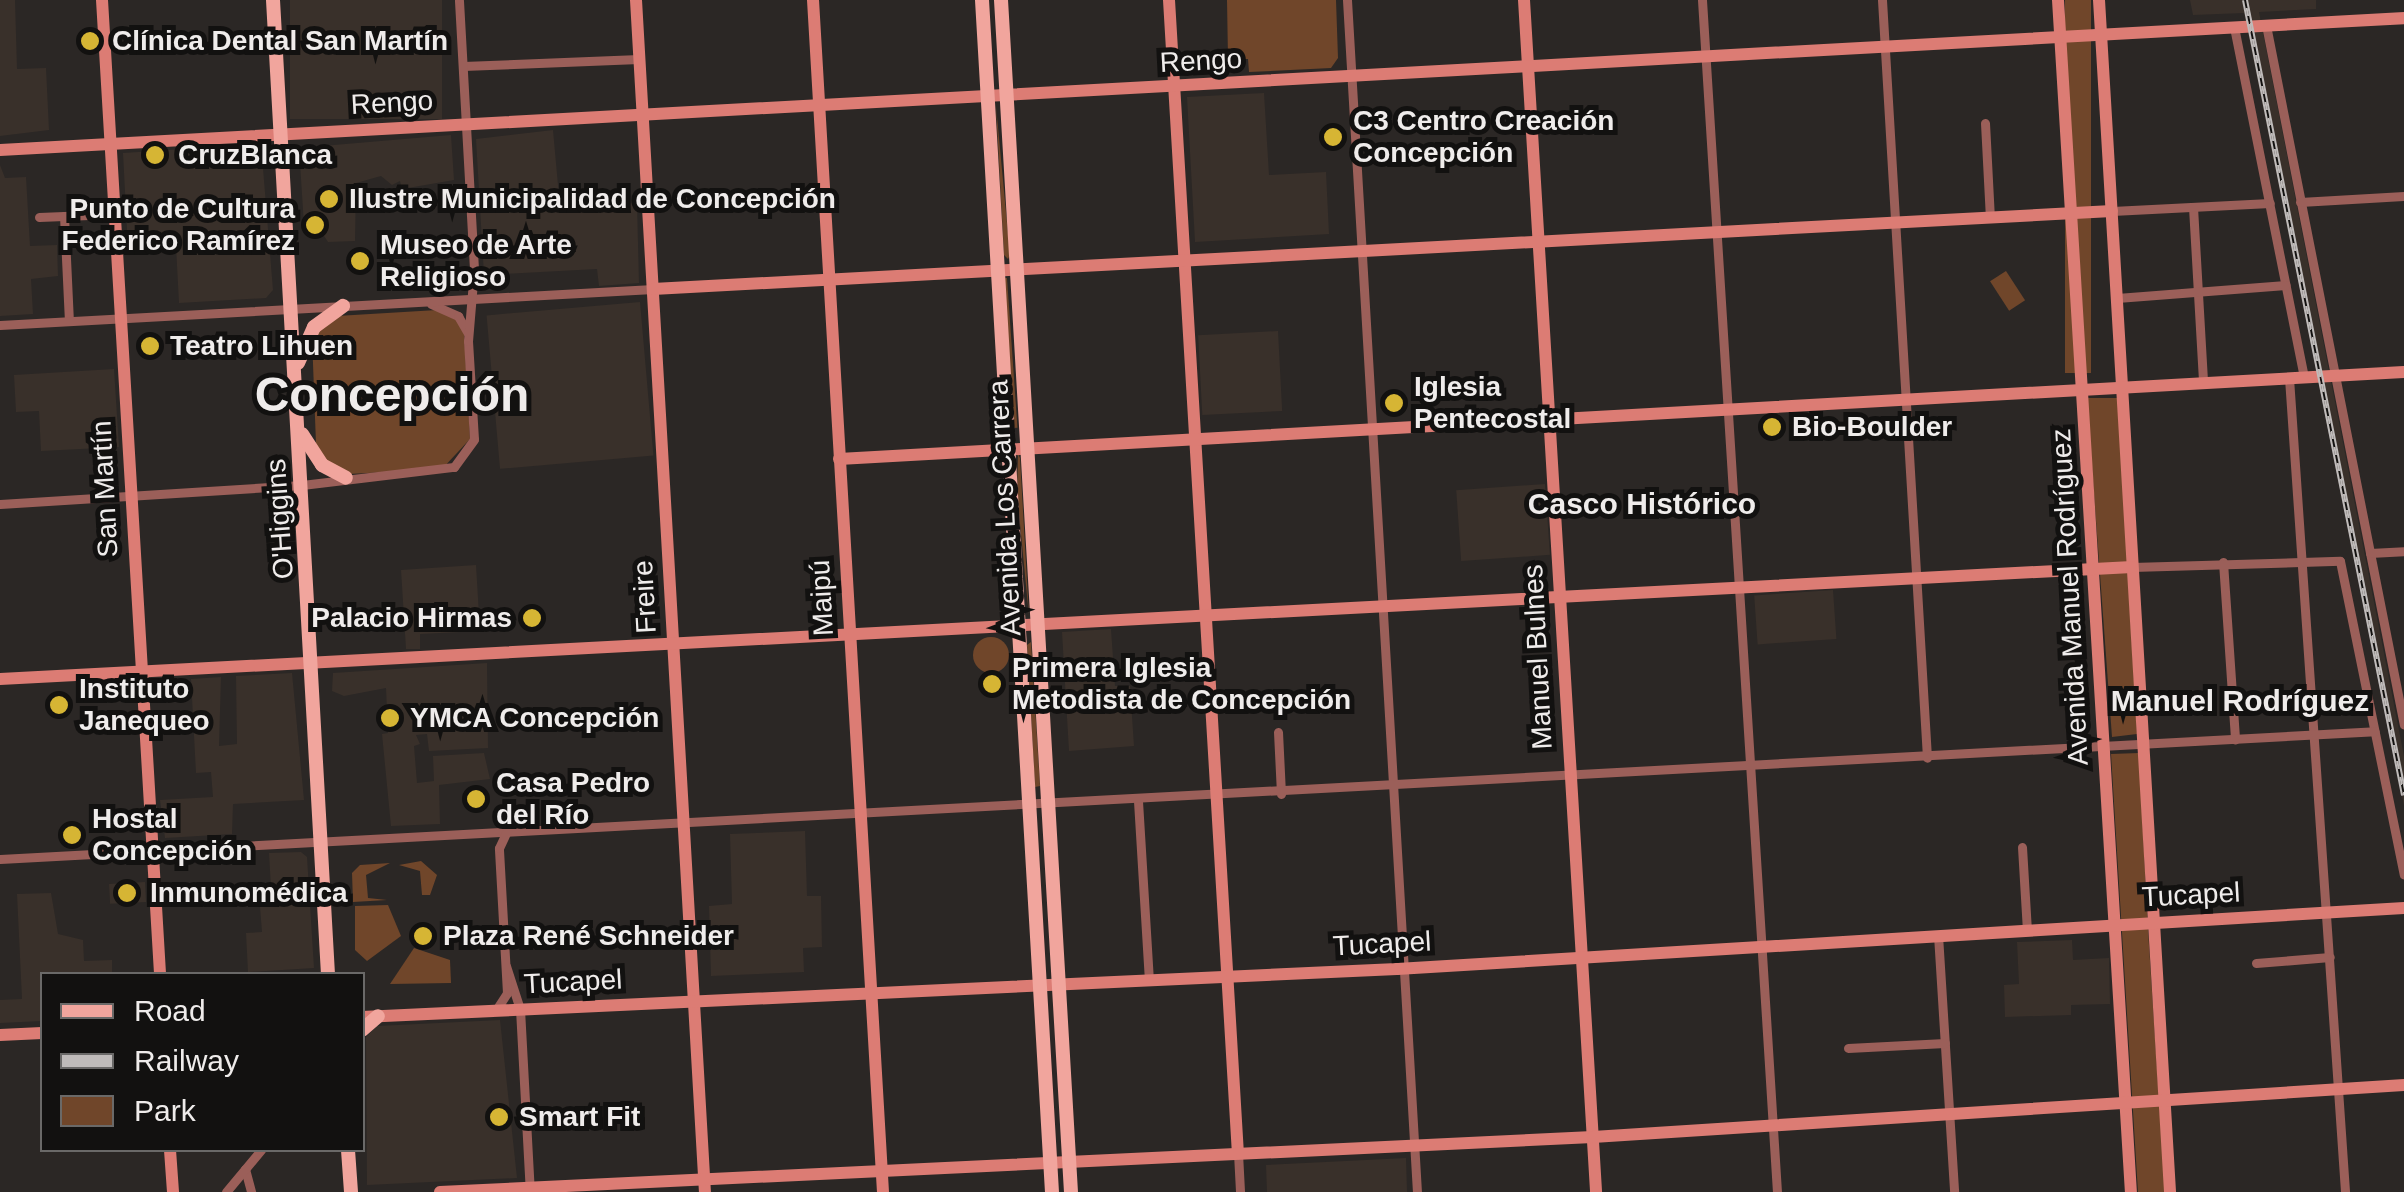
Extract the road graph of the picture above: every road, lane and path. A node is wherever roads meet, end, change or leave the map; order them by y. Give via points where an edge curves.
1 (102, 0) edge
2 (273, 0) edge
3 (459, 0) edge
4 (636, 0) edge
5 (813, 0) edge
6 (982, 0) edge
7 (1001, 0) edge
8 (1169, 0) edge
9 (1348, 0) edge
10 (1524, 0) edge
11 (1702, 0) edge
12 (1882, 0) edge
13 (2058, 0) edge
14 (2099, 0) edge
15 (2404, 18) edge
16 (2266, 26) junction
17 (2234, 27) junction
18 (2101, 34) junction
19 (2061, 36) junction
20 (1885, 46) junction
21 (1706, 56) junction
22 (639, 59) junction
23 (463, 66) junction
24 (1528, 66) junction
25 (1352, 77) junction
26 (1174, 88) junction
27 (1006, 96) junction
28 (988, 97) junction
29 (819, 106) junction
30 (643, 116) junction
31 (1985, 123) dead end
32 (466, 124) junction
33 (281, 133) junction
34 (110, 144) junction
35 (0, 150) edge
36 (2404, 196) edge
37 (2300, 202) junction
38 (2270, 203) junction
39 (2193, 207) junction
40 (2112, 211) junction
41 (2072, 213) junction
42 (114, 214) junction
43 (64, 216) junction
44 (1990, 217) junction
45 (39, 218) dead end
46 (1896, 222) junction
47 (1716, 231) junction
48 (1538, 240) junction
49 (1362, 248) junction
50 (1183, 256) junction
51 (1016, 266) junction
52 (997, 268) junction
53 (828, 279) junction
54 (2286, 285) junction
55 (653, 289) junction
56 (2198, 293) junction
57 (2117, 298) junction
58 (471, 299) junction
59 (426, 302) junction
60 (342, 306) junction
61 (292, 310) junction
62 (120, 318) junction
63 (69, 321) junction
64 (0, 325) edge
65 (468, 341) junction
66 (2404, 372) edge
67 (296, 373) junction
68 (2334, 376) junction
69 (2304, 377) junction
70 (2289, 378) junction
71 (2203, 382) junction
72 (2122, 385) junction
73 (2082, 387) junction
74 (1907, 397) junction
75 (1726, 406) junction
76 (1548, 416) junction
77 (1372, 427) junction
78 (300, 430) junction
79 (1194, 438) junction
80 (1026, 448) junction
81 (1007, 449) junction
82 (839, 459) junction
83 (346, 478) junction
84 (302, 485) junction
85 (131, 496) junction
86 (0, 504) edge
87 (2404, 550) edge
88 (2370, 553) junction
89 (2303, 558) junction
90 (2224, 562) junction
91 (2132, 567) junction
92 (2094, 570) junction
93 (1917, 577) junction
94 (1737, 586) junction
95 (1559, 597) junction
96 (1383, 606) junction
97 (1209, 616) junction
98 (1037, 626) junction
99 (1018, 627) junction
100 (850, 636) junction
101 (672, 644) junction
102 (313, 662) junction
103 (142, 671) junction
104 (0, 679) edge
105 (2404, 725) edge
106 (1278, 732) dead end
107 (2374, 732) junction
108 (2316, 735) junction
109 (2235, 740) junction
110 (2144, 745) junction
111 (2104, 748) junction
112 (1927, 758) junction
113 (1748, 768) junction
114 (1570, 778) junction
115 (1394, 788) junction
116 (1281, 794) junction
117 (1218, 797) junction
118 (1138, 801) junction
119 (1030, 806) junction
120 (1048, 806) junction
121 (860, 814) junction
122 (682, 823) junction
123 (507, 832) junction
124 (484, 833) junction
125 (324, 842) junction
126 (2022, 847) dead end
127 (499, 848) junction
128 (152, 851) junction
129 (0, 859) edge
130 (2404, 875) edge
131 (2404, 908) edge
132 (2328, 912) junction
133 (2154, 922) junction
134 (2115, 925) junction
135 (2027, 930) junction
136 (1938, 936) junction
137 (1760, 946) junction
138 (2330, 956) junction
139 (1582, 957) junction
140 (2256, 963) dead end
141 (506, 966) junction
142 (1404, 968) junction
143 (160, 972) edge
144 (328, 972) edge
145 (1228, 977) junction
146 (1149, 980) junction
147 (1058, 985) junction
148 (1041, 986) junction
149 (871, 993) junction
150 (693, 1001) junction
151 (520, 1009) junction
152 (496, 1010) junction
153 (370, 1016) edge
154 (40, 1033) edge
155 (0, 1035) edge
156 (1945, 1043) junction
157 (1848, 1048) dead end
158 (2404, 1086) edge
159 (2338, 1090) junction
160 (2165, 1102) junction
161 (2126, 1104) junction
162 (1950, 1116) junction
163 (1772, 1127) junction
164 (1593, 1137) junction
165 (1414, 1145) junction
166 (170, 1152) edge
167 (259, 1152) edge
168 (348, 1152) edge
169 (1238, 1152) junction
170 (1069, 1160) junction
171 (1050, 1161) junction
172 (245, 1169) junction
173 (882, 1170) junction
174 (705, 1186) edge
175 (530, 1190) edge
176 (173, 1192) edge
177 (226, 1192) edge
178 (250, 1192) edge
179 (350, 1192) edge
180 (440, 1192) edge
181 (883, 1192) edge
182 (1052, 1192) edge
183 (1071, 1192) edge
184 (1240, 1192) edge
185 (1417, 1192) edge
186 (1596, 1192) edge
187 (1777, 1192) edge
188 (1954, 1192) edge
189 (2131, 1192) edge
190 (2170, 1192) edge
191 (2345, 1192) edge

1 - 34 main road, San Martín
2 - 33 main road, O'Higgins
3 - 23 street
4 - 22 main road, Freire
5 - 29 main road, Maipú
6 - 28 main road, Avenida Los Carrera
7 - 27 main road, Avenida Los Carrera
8 - 26 main road
9 - 25 street
10 - 24 main road, Manuel Bulnes
11 - 21 street
12 - 20 street
13 - 19 main road, Avenida Manuel Rodríguez
14 - 18 main road
15 - 16 main road, Rengo
16 - 17 main road, Rengo
16 - 37 street
17 - 18 main road, Rengo
17 - 38 street
18 - 19 main road, Rengo
18 - 40 main road
19 - 20 main road, Rengo
19 - 41 main road, Avenida Manuel Rodríguez
20 - 21 main road, Rengo
20 - 46 street
21 - 24 main road, Rengo
21 - 47 street
22 - 23 street
22 - 30 main road, Freire
23 - 32 street
24 - 25 main road, Rengo
24 - 48 main road, Manuel Bulnes
25 - 26 main road, Rengo
25 - 49 street
26 - 27 main road, Rengo
26 - 50 main road
27 - 28 main road, Rengo
27 - 51 main road, Avenida Los Carrera
28 - 29 main road, Rengo
28 - 52 main road, Avenida Los Carrera
29 - 30 main road, Rengo
29 - 53 main road, Maipú
30 - 32 main road, Rengo
30 - 55 main road, Freire
31 - 44 street
32 - 33 main road, Rengo
32 - 58 street
33 - 34 main road, Rengo
33 - 61 main road, O'Higgins
34 - 35 main road, Rengo
34 - 42 main road, San Martín
36 - 37 street
37 - 68 street
38 - 39 street
38 - 54 street
39 - 40 street
39 - 56 street
40 - 41 main road
40 - 57 main road
41 - 44 main road
41 - 73 main road, Avenida Manuel Rodríguez
42 - 43 street
42 - 62 main road, San Martín
43 - 45 street
43 - 63 street
44 - 46 main road
46 - 47 main road
46 - 74 street
47 - 48 main road
47 - 75 street
48 - 49 main road
48 - 76 main road, Manuel Bulnes
49 - 50 main road
49 - 77 street
50 - 51 main road
50 - 79 main road
51 - 52 main road
51 - 80 main road, Avenida Los Carrera
52 - 53 main road
52 - 81 main road, Avenida Los Carrera
53 - 55 main road
53 - 82 main road, Maipú
54 - 56 street
54 - 69 street
55 - 58 street
55 - 101 main road, Freire
56 - 57 street
56 - 71 street
57 - 72 main road
58 - 59 street
58 - 65 street
59 - 60 street
59 - 65 street via 460,318
60 - 61 street
60 - 67 main road via 314,327
61 - 62 street
61 - 67 main road, O'Higgins
62 - 63 street
62 - 85 main road, San Martín
63 - 64 street
65 - 83 street via 474,439 462,458 446,472
66 - 68 main road
67 - 78 main road, O'Higgins
68 - 69 main road
68 - 88 street
69 - 70 main road
70 - 71 main road
70 - 89 street
71 - 72 main road
72 - 73 main road
72 - 91 main road
73 - 74 main road
73 - 92 main road, Avenida Manuel Rodríguez
74 - 75 main road
74 - 93 street
75 - 76 main road
75 - 94 street
76 - 77 main road
76 - 95 main road, Manuel Bulnes
77 - 79 main road
77 - 96 street
78 - 83 main road via 322,464
78 - 84 main road, O'Higgins
79 - 80 main road
79 - 97 main road
80 - 81 main road
80 - 98 main road, Avenida Los Carrera
81 - 82 main road
81 - 99 main road, Avenida Los Carrera
82 - 100 main road, Maipú
83 - 84 street
84 - 85 street
84 - 102 main road, O'Higgins
85 - 86 street
85 - 103 main road, San Martín
87 - 88 street
88 - 105 street
89 - 90 street
89 - 107 street via 2337,558
89 - 108 street
90 - 91 street
90 - 109 street
91 - 92 main road
91 - 110 main road
92 - 93 main road
92 - 111 main road, Avenida Manuel Rodríguez
93 - 94 main road
93 - 112 street
94 - 95 main road
94 - 113 street
95 - 96 main road
95 - 114 main road, Manuel Bulnes
96 - 97 main road
96 - 115 street
97 - 98 main road
97 - 117 main road
98 - 99 main road
98 - 120 main road, Avenida Los Carrera
99 - 100 main road
99 - 119 main road, Avenida Los Carrera
100 - 101 main road
100 - 121 main road, Maipú
101 - 102 main road
101 - 122 main road, Freire
102 - 103 main road
102 - 125 main road, O'Higgins
103 - 104 main road
103 - 128 main road, San Martín
106 - 116 street
107 - 108 street
107 - 130 street
108 - 109 street
108 - 132 street
109 - 110 street
110 - 111 street
110 - 133 main road
111 - 112 street
111 - 134 main road, Avenida Manuel Rodríguez
112 - 113 street
113 - 114 street
113 - 137 street
114 - 115 street
114 - 139 main road, Manuel Bulnes
115 - 116 street
115 - 142 street
116 - 117 street
117 - 118 street
117 - 145 main road
118 - 120 street
118 - 146 street
119 - 120 street
119 - 121 street
119 - 148 main road, Avenida Los Carrera
120 - 147 main road, Avenida Los Carrera
121 - 122 street
121 - 149 main road, Maipú
122 - 123 street
122 - 150 main road, Freire
123 - 124 street
123 - 127 street
124 - 125 street
124 - 127 street
125 - 128 street
125 - 144 main road, O'Higgins
126 - 135 street
127 - 141 street
128 - 129 street
128 - 143 main road, San Martín
131 - 132 main road, Tucapel
132 - 133 main road, Tucapel
132 - 138 street
133 - 134 main road, Tucapel
133 - 160 main road
134 - 135 main road, Tucapel
134 - 161 main road, Avenida Manuel Rodríguez
135 - 136 main road, Tucapel
136 - 137 main road, Tucapel
136 - 156 street
137 - 139 main road, Tucapel
137 - 163 street
138 - 140 street
138 - 159 street
139 - 142 main road, Tucapel
139 - 164 main road, Manuel Bulnes
141 - 151 street
141 - 152 street via 507,993
142 - 145 main road, Tucapel
142 - 165 street
145 - 146 main road, Tucapel
145 - 169 main road
146 - 147 main road, Tucapel
147 - 148 main road, Tucapel
147 - 170 main road, Avenida Los Carrera
148 - 149 main road, Tucapel
148 - 171 main road, Avenida Los Carrera
149 - 150 main road, Tucapel
149 - 173 main road, Maipú
150 - 151 main road, Tucapel
150 - 174 main road, Freire
151 - 152 main road, Tucapel
151 - 175 street
152 - 153 main road, Tucapel
154 - 155 main road
156 - 157 street
156 - 162 street
158 - 159 main road
159 - 160 main road
159 - 191 street
160 - 161 main road
160 - 190 main road
161 - 162 main road
161 - 189 main road, Avenida Manuel Rodríguez
162 - 163 main road
162 - 188 street
163 - 164 main road
163 - 187 street
164 - 165 main road
164 - 186 main road, Manuel Bulnes
165 - 169 main road
165 - 185 street
166 - 176 main road
167 - 172 street
168 - 179 main road
169 - 170 main road
169 - 184 street
170 - 171 main road
170 - 183 main road, Avenida Los Carrera
171 - 173 main road
171 - 182 main road, Avenida Los Carrera
172 - 177 street
172 - 178 street
173 - 174 main road
173 - 181 main road, Maipú
174 - 175 main road
175 - 180 main road

